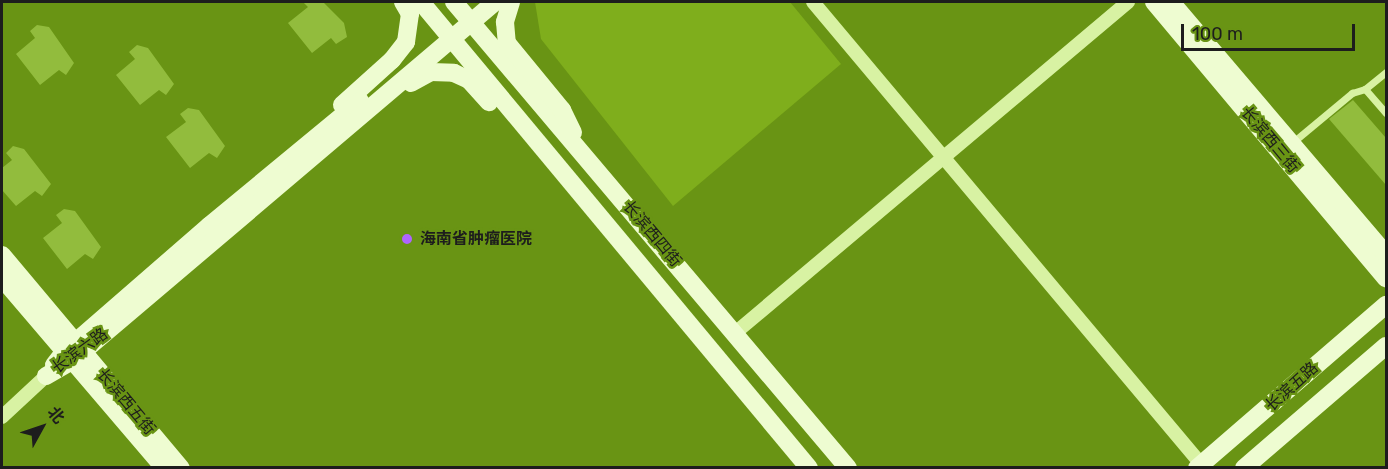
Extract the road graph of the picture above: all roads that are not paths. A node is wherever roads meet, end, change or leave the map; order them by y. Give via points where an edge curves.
1 (403, 2) edge
2 (422, 2) edge
3 (495, 2) edge
4 (511, 2) edge
5 (813, 2) edge
6 (1128, 2) edge
7 (1154, 2) edge
8 (1171, 2) edge
9 (466, 9) edge
10 (448, 33) junction
11 (1386, 72) edge
12 (1365, 89) junction
13 (1386, 113) edge
14 (327, 134) junction
15 (1291, 144) junction
16 (582, 150) junction
17 (944, 157) junction
18 (570, 183) junction
19 (2, 255) edge
20 (1386, 255) edge
21 (2, 278) edge
22 (1386, 278) edge
23 (1386, 305) edge
24 (735, 333) junction
25 (1386, 346) edge
26 (74, 352) junction
27 (46, 376) joint
28 (2, 417) edge
29 (1199, 466) edge
30 (164, 468) edge
31 (182, 468) edge
32 (809, 468) edge
33 (848, 468) edge
34 (1244, 468) edge

1 - 14 main road via 410,24 400,51 350,97
2 - 10 main road, 长滨西四街
3 - 9 main road, 长滨六路
4 - 16 main road via 505,22 507,43 562,110
5 - 17 street
6 - 17 street
7 - 22 main road, 长滨西三街
8 - 15 main road, 长滨西三街
9 - 10 main road, 长滨六路
9 - 16 main road, 长滨西四街
10 - 14 main road, 长滨六路
10 - 18 main road, 长滨西四街
11 - 12 lane
12 - 13 lane
12 - 15 lane via 1352,93
14 - 18 main road via 369,118 424,74 446,72 475,85 525,144
14 - 26 main road, 长滨六路
15 - 20 main road, 长滨西三街
16 - 24 main road, 长滨西四街
17 - 24 street
17 - 29 street
18 - 32 main road, 长滨西四街
19 - 26 main road, 长滨西五街
21 - 26 main road, 长滨西五街
23 - 29 main road, 长滨五路
24 - 33 main road, 长滨西四街
25 - 34 main road, 长滨五路
26 - 27 main road, 长滨六路
26 - 30 main road, 长滨西五街
26 - 31 main road, 长滨西五街
27 - 28 street

